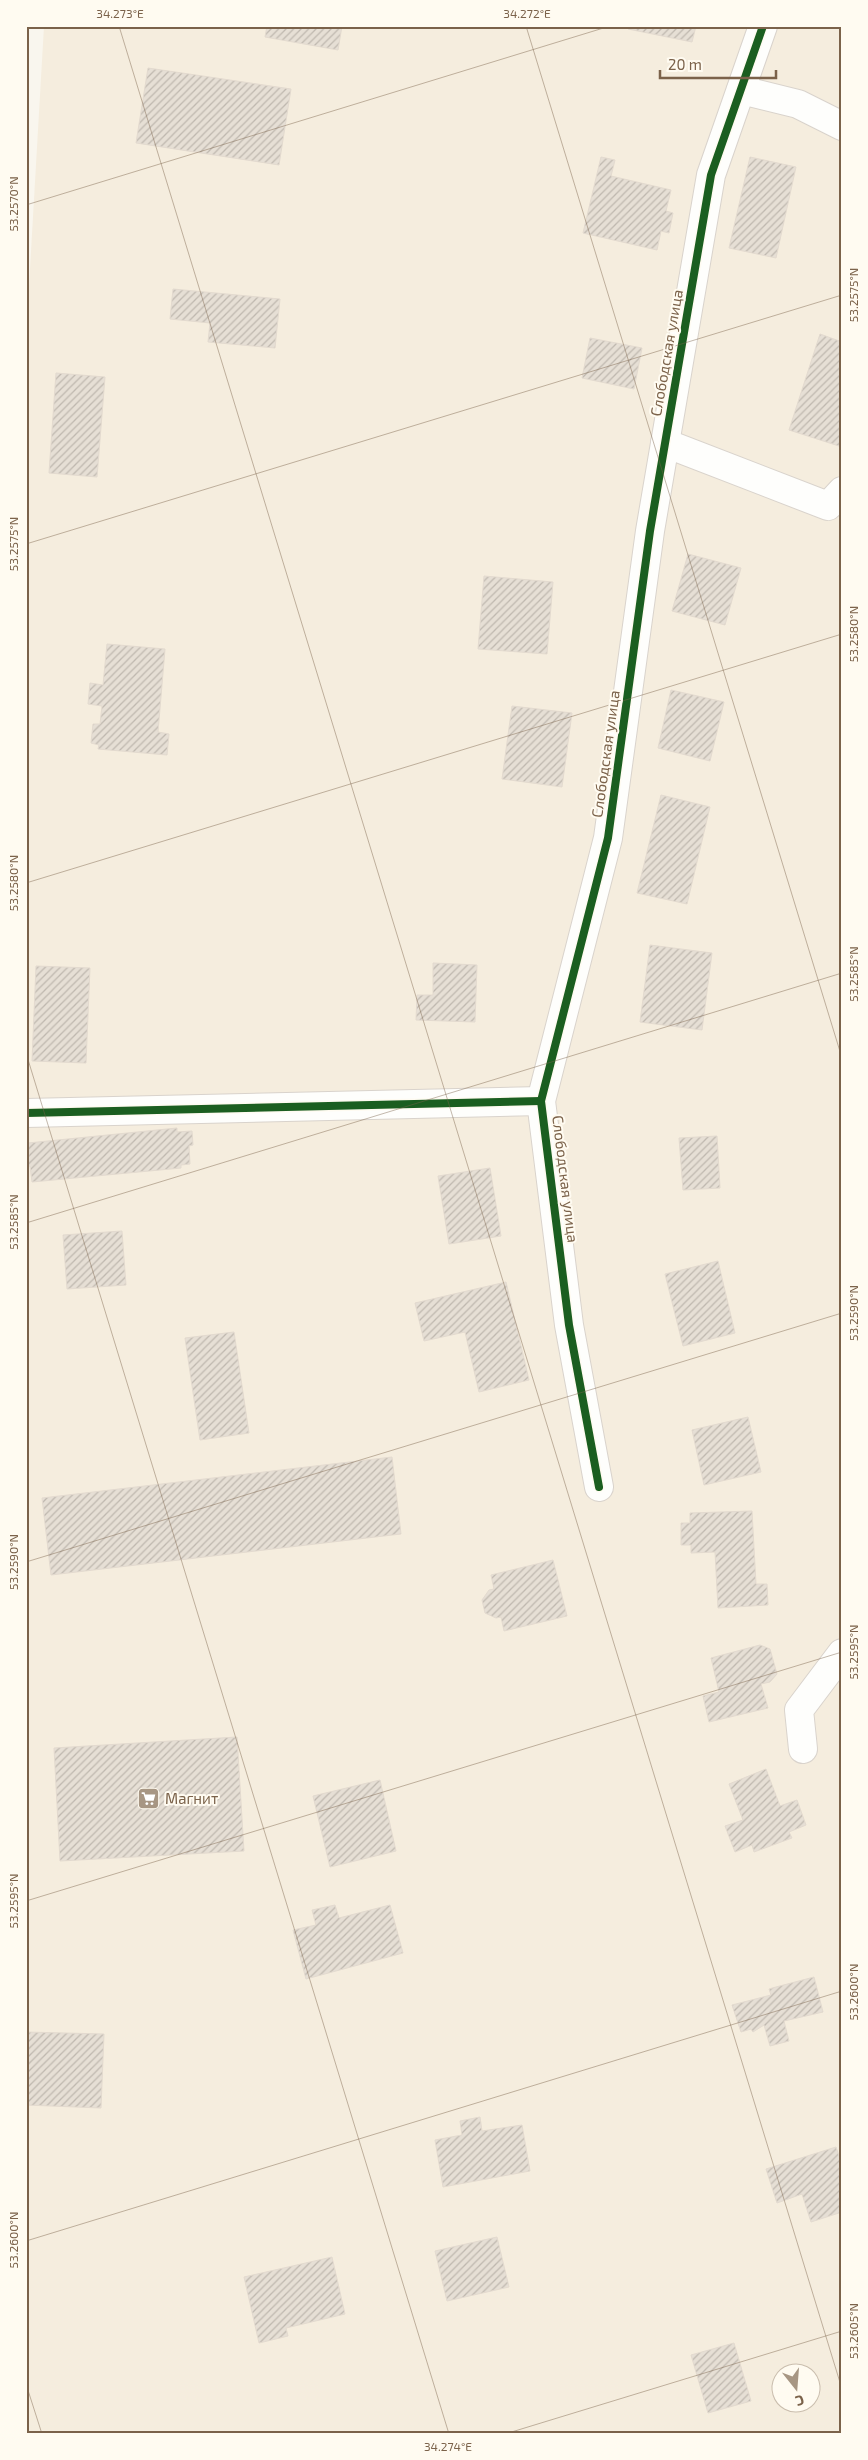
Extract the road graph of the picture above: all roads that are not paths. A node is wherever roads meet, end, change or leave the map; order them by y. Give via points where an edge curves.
1 (763, 26) edge
2 (741, 90) junction
3 (842, 126) edge
4 (665, 443) junction
5 (842, 491) edge
6 (541, 1101) junction
7 (26, 1113) edge
8 (600, 1487) dead end
9 (842, 1653) edge
10 (803, 1750) dead end

1 - 2 street, Слободская улица
2 - 3 street via 798,104
2 - 4 street, Слободская улица via 711,175
4 - 5 street via 828,506
4 - 6 street, Слободская улица via 608,838
6 - 7 street
6 - 8 street, Слободская улица via 569,1325
9 - 10 street via 799,1710

